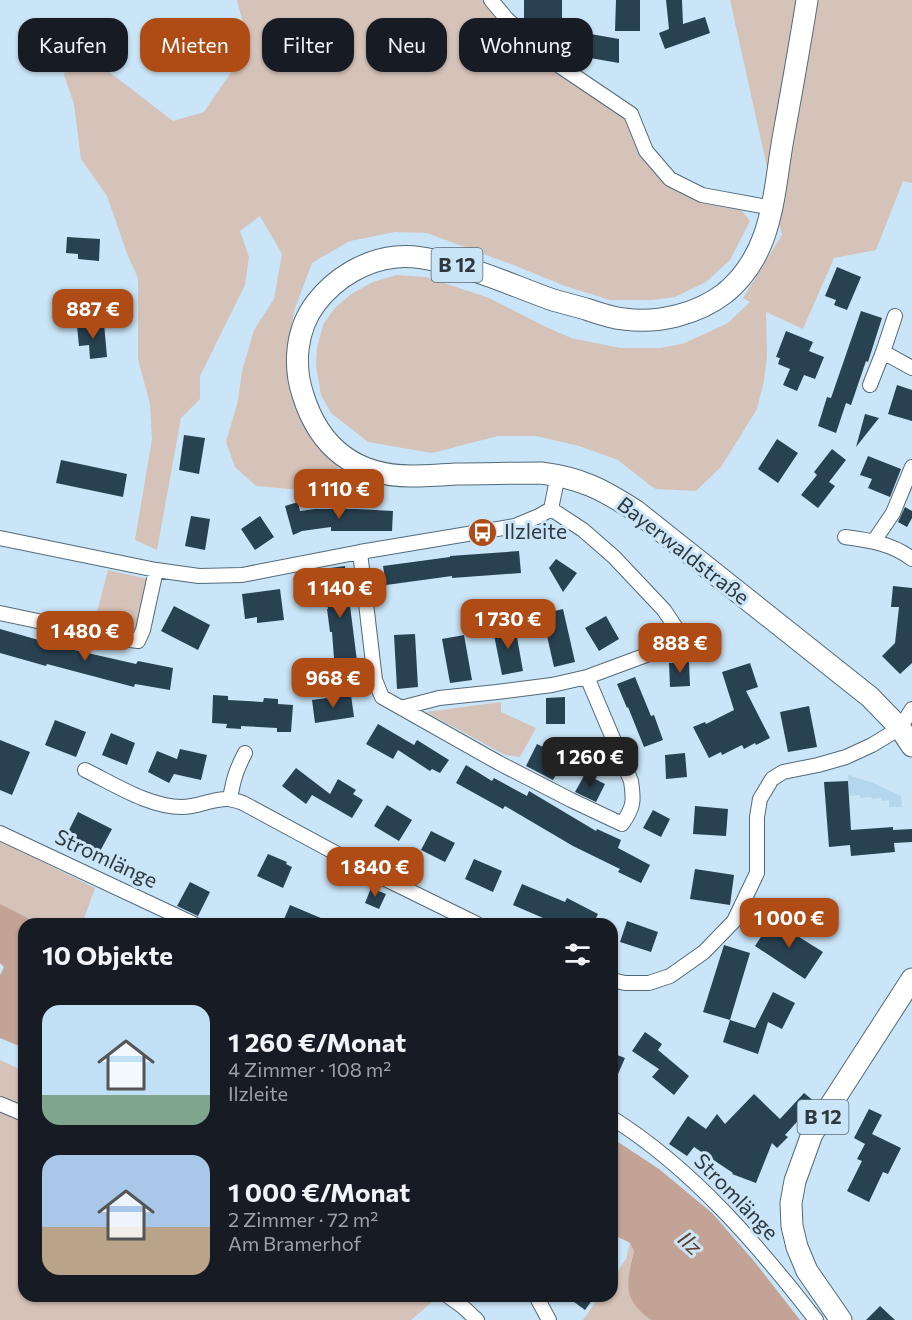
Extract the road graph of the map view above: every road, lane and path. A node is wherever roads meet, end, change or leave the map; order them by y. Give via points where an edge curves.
1 (491, 0) edge
2 (807, 0) edge
3 (773, 208) junction
4 (895, 315) dead end
5 (883, 352) junction
6 (912, 368) edge
7 (870, 385) dead end
8 (912, 467) edge
9 (558, 475) junction
10 (551, 509) junction
11 (845, 537) dead end
12 (0, 538) edge
13 (874, 541) junction
14 (360, 552) junction
15 (912, 559) edge
16 (156, 570) junction
17 (0, 613) edge
18 (587, 677) junction
19 (401, 708) junction
20 (912, 709) edge
21 (900, 728) junction
22 (912, 746) edge
23 (245, 753) dead end
24 (85, 770) dead end
25 (230, 799) junction
26 (0, 833) edge
27 (181, 918) edge
28 (465, 918) edge
29 (912, 979) edge
30 (618, 981) edge
31 (0, 1104) edge
32 (18, 1112) edge
33 (618, 1122) edge
34 (456, 1302) edge
35 (539, 1302) edge
36 (477, 1320) edge
37 (549, 1320) edge
38 (816, 1320) edge
39 (841, 1320) edge

1 - 3 street via 548,58 631,114 646,151 670,179 702,195
2 - 3 main road, Bayerwaldstraße / B 12
3 - 9 main road, Bayerwaldstraße / B 12 via 759,250 737,280 710,303 678,315 626,320 552,300 466,268 398,256 354,270 337,281 311,309 297,358 301,389 323,438 351,461 385,474 409,476
4 - 5 street
5 - 6 street
5 - 7 street
8 - 13 street via 893,513
9 - 10 street
9 - 21 main road, Bayerwaldstraße / B 12 via 588,483 636,511 870,697
10 - 14 street via 515,526
10 - 18 street via 614,557 676,628 675,638 668,646
11 - 13 street
12 - 16 street
13 - 15 street
14 - 16 street via 242,575 199,576
14 - 19 street via 375,680 382,697
16 - 17 street via 138,641
18 - 19 street via 552,685 439,698
18 - 19 street via 631,781 631,812 622,824 571,801
20 - 21 street
21 - 22 main road, Bayerwaldstraße / B 12
21 - 30 street via 846,758 783,772 772,779 760,799 757,817 757,873 734,921 704,952 670,976 649,983
23 - 25 street via 236,769
24 - 25 street via 148,801 165,805 182,807
25 - 28 street
26 - 27 street, Stromlänge
29 - 39 main road, B 12 via 812,1134 795,1180 791,1203 797,1247 807,1271
31 - 32 street
33 - 38 street, Stromlänge via 679,1168 734,1221
34 - 36 street
35 - 37 street

